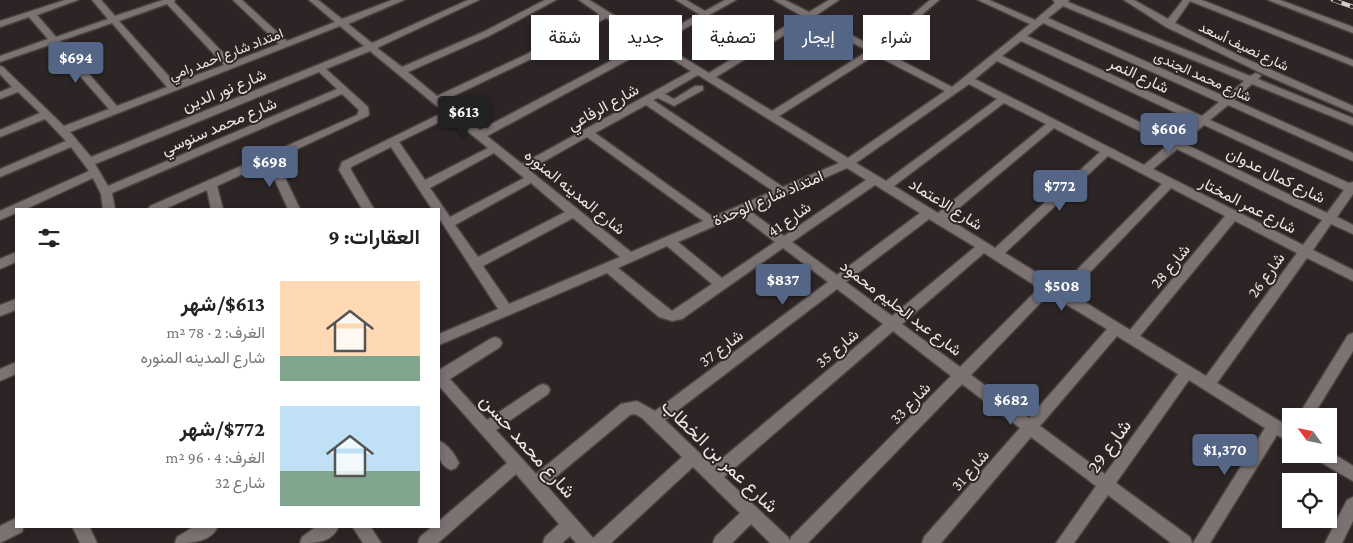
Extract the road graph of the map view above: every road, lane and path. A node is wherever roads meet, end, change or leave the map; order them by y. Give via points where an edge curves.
1 (37, 0) edge
2 (74, 0) edge
3 (96, 0) edge
4 (170, 0) edge
5 (237, 0) edge
6 (316, 0) edge
7 (400, 0) edge
8 (475, 0) edge
9 (552, 0) edge
10 (583, 0) edge
11 (680, 0) edge
12 (732, 0) edge
13 (778, 0) edge
14 (835, 0) edge
15 (935, 0) edge
16 (982, 0) edge
17 (1128, 0) edge
18 (1187, 0) edge
19 (1194, 0) edge
20 (1272, 0) edge
21 (1061, 1) edge
22 (44, 10) junction
23 (31, 14) junction
24 (606, 14) junction
25 (705, 14) junction
26 (807, 15) edge
27 (814, 15) edge
28 (917, 15) edge
29 (609, 16) edge
30 (114, 20) junction
31 (1039, 22) junction
32 (0, 24) edge
33 (342, 24) junction
34 (1169, 25) junction
35 (682, 26) edge
36 (1353, 30) edge
37 (784, 33) edge
38 (1021, 37) junction
39 (54, 40) junction
40 (286, 46) junction
41 (371, 47) junction
42 (996, 57) junction
43 (863, 58) edge
44 (0, 59) edge
45 (620, 60) edge
46 (682, 60) edge
47 (895, 60) edge
48 (1353, 63) edge
49 (231, 66) junction
50 (320, 68) junction
51 (0, 70) edge
52 (1263, 70) junction
53 (402, 71) junction
54 (699, 71) junction
55 (710, 77) junction
56 (968, 80) junction
57 (1251, 80) junction
58 (18, 88) junction
59 (174, 88) junction
60 (699, 88) dead end
61 (344, 90) junction
62 (952, 91) junction
63 (658, 94) junction
64 (0, 96) edge
65 (1004, 98) junction
66 (436, 100) junction
67 (646, 100) junction
68 (1226, 101) junction
69 (1351, 106) edge
70 (116, 110) junction
71 (451, 112) junction
72 (45, 115) junction
73 (773, 115) junction
74 (1203, 121) junction
75 (1353, 122) edge
76 (1053, 123) junction
77 (62, 131) junction
78 (587, 132) junction
79 (0, 134) edge
80 (480, 135) junction
81 (393, 141) junction
82 (72, 142) junction
83 (1176, 144) junction
84 (496, 148) junction
85 (1107, 151) junction
86 (270, 157) junction
87 (1353, 157) edge
88 (89, 162) junction
89 (849, 163) junction
90 (521, 169) junction
91 (1145, 170) junction
92 (96, 172) junction
93 (0, 174) edge
94 (532, 178) junction
95 (880, 183) junction
96 (1170, 183) junction
97 (211, 184) junction
98 (424, 186) junction
99 (1352, 189) edge
100 (106, 192) junction
101 (782, 192) junction
102 (17, 208) edge
103 (109, 208) edge
104 (156, 208) edge
105 (217, 208) edge
106 (294, 208) edge
107 (367, 208) edge
108 (439, 208) edge
109 (15, 209) edge
110 (440, 210) edge
111 (741, 210) junction
112 (574, 212) junction
113 (1233, 215) junction
114 (0, 216) edge
115 (933, 216) junction
116 (1329, 218) junction
117 (712, 222) junction
118 (449, 223) junction
119 (1353, 230) edge
120 (669, 241) junction
121 (784, 242) junction
122 (989, 251) junction
123 (1304, 251) junction
124 (15, 257) edge
125 (630, 258) junction
126 (0, 264) edge
127 (476, 264) junction
128 (608, 267) junction
129 (1353, 276) edge
130 (838, 282) junction
131 (722, 285) junction
132 (1048, 287) junction
133 (1060, 295) junction
134 (15, 304) edge
135 (507, 310) junction
136 (0, 311) edge
137 (893, 324) junction
138 (1115, 329) junction
139 (441, 335) edge
140 (1131, 338) junction
141 (1353, 339) edge
142 (495, 343) dead end
143 (15, 368) edge
144 (1186, 372) junction
145 (0, 375) edge
146 (961, 375) junction
147 (440, 376) edge
148 (440, 378) edge
149 (1207, 385) junction
150 (543, 390) dead end
151 (1310, 408) edge
152 (654, 420) junction
153 (1274, 426) junction
154 (1030, 427) junction
155 (485, 428) junction
156 (1282, 431) edge
157 (440, 449) edge
158 (693, 457) junction
159 (451, 463) dead end
160 (1335, 463) edge
161 (517, 464) junction
162 (1353, 474) edge
163 (712, 476) junction
164 (535, 484) junction
165 (1106, 484) junction
166 (1353, 505) edge
167 (751, 513) junction
168 (570, 524) junction
169 (15, 527) edge
170 (81, 528) edge
171 (207, 528) edge
172 (328, 528) edge
173 (362, 528) edge
174 (0, 535) edge
175 (89, 543) edge
176 (183, 543) edge
177 (308, 543) edge
178 (373, 543) edge
179 (426, 543) edge
180 (551, 543) edge
181 (587, 543) edge
182 (599, 543) edge
183 (720, 543) edge
184 (782, 543) edge
185 (797, 543) edge
186 (930, 543) edge
187 (1064, 543) edge
188 (1184, 543) edge
189 (1201, 543) edge
190 (1334, 543) edge

1 - 22 street
2 - 22 street
3 - 30 street
4 - 30 street
4 - 49 street
5 - 40 street
6 - 33 street, شارع المدينه المنوره
7 - 33 street, امتداد شارع احمد رامي
8 - 41 street, شارع نور الدين
9 - 53 street
10 - 24 street, شارع الاعتماد
11 - 25 street
12 - 25 street
13 - 26 street
14 - 27 street
15 - 28 street
16 - 31 street, شارع محمد الجندى
17 - 34 street, شارع نصيف أسعد
18 - 34 street
19 - 48 street
20 - 36 street
21 - 31 street, امتداد شارع الوحدة
21 - 57 street, شارع نصيف أسعد
22 - 23 street
23 - 32 street
23 - 39 street
24 - 29 street, شارع الاعتماد
24 - 66 street via 528,57
25 - 35 street
30 - 39 street
30 - 59 street
31 - 38 street, امتداد شارع الوحدة
31 - 68 street, شارع محمد الجندى
33 - 40 street, امتداد شارع احمد رامي
33 - 41 street, شارع المدينه المنوره
34 - 52 street, شارع نصيف أسعد
37 - 55 street
38 - 42 street, امتداد شارع الوحدة
38 - 74 street, شارع النمر
39 - 44 street
39 - 70 street
40 - 49 street, امتداد شارع احمد رامي
41 - 50 street, شارع نور الدين
41 - 53 street, شارع المدينه المنوره
42 - 56 street, امتداد شارع الوحدة
42 - 83 street, شارع كمال عدوان
43 - 73 street
45 - 80 street
46 - 54 street, شارع الاعتماد
47 - 62 street
49 - 59 street, امتداد شارع احمد رامي
50 - 61 street
50 - 88 street, شارع نور الدين
51 - 58 street
52 - 57 street
52 - 69 street, شارع نصيف أسعد
53 - 66 street, شارع المدينه المنوره
54 - 55 street, شارع الاعتماد
54 - 63 street, شارع الرفاعي
55 - 73 street, شارع الاعتماد
56 - 62 street, امتداد شارع الوحدة
56 - 65 street, شارع عمر المختار
57 - 68 street
57 - 75 street, شارع نصيف أسعد
58 - 64 street
58 - 72 street
59 - 70 street, امتداد شارع احمد رامي
60 - 63 street via 674,103
61 - 86 street via 364,109 364,114
61 - 100 street, شارع محمد سنوسي
62 - 89 street, امتداد شارع الوحدة
63 - 67 street, شارع الرفاعي
65 - 76 street, شارع عمر المختار
65 - 95 street, شارع 41
66 - 71 street, شارع المدينه المنوره
67 - 78 street, شارع الرفاعي
67 - 101 street
68 - 74 street
68 - 87 street, شارع محمد الجندى
70 - 77 street, امتداد شارع احمد رامي
71 - 80 street, شارع المدينه المنوره
71 - 81 street
72 - 77 street
72 - 79 street
73 - 89 street, شارع الاعتماد
74 - 83 street
74 - 99 street, شارع النمر
76 - 85 street, شارع عمر المختار
76 - 115 street, شارع 37
77 - 82 street
78 - 90 street, شارع الرفاعي
78 - 117 street
80 - 84 street, شارع المدينه المنوره
81 - 98 street
81 - 107 street via 345,166
82 - 88 street
82 - 93 street
83 - 91 street
83 - 116 street, شارع كمال عدوان
84 - 90 street, شارع المدينه المنوره
84 - 98 street
85 - 91 street, شارع عمر المختار
85 - 122 street, شارع 35
86 - 97 street
86 - 106 street
88 - 92 street
89 - 95 street, شارع الاعتماد
89 - 101 street, امتداد شارع الوحدة
90 - 94 street, شارع المدينه المنوره
91 - 96 street, شارع عمر المختار
92 - 100 street
92 - 102 street
94 - 112 street, شارع المدينه المنوره
94 - 118 street
95 - 115 street, شارع الاعتماد
95 - 121 street, شارع 41
96 - 113 street, شارع عمر المختار
96 - 133 street
97 - 104 street
97 - 105 street
98 - 108 street
99 - 116 street, شارع 26
100 - 103 street
101 - 111 street, امتداد شارع الوحدة
109 - 114 street
110 - 118 street
111 - 117 street, امتداد شارع الوحدة
111 - 121 street, شارع عبد الحليم محمود
112 - 125 street, شارع المدينه المنوره
112 - 127 street
113 - 123 street, شارع عمر المختار
113 - 140 street, شارع 28
115 - 122 street, شارع الاعتماد
115 - 130 street, شارع 37
116 - 119 street, شارع كمال عدوان
116 - 123 street, شارع 26
117 - 120 street, امتداد شارع الوحدة
118 - 127 street
120 - 125 street, امتداد شارع الوحدة
120 - 131 street
121 - 130 street, شارع عبد الحليم محمود
121 - 131 street, شارع 41
122 - 132 street, شارع الاعتماد
122 - 137 street, شارع 35
123 - 129 street, شارع عمر المختار
123 - 149 street, شارع 26
124 - 126 street
125 - 128 street, امتداد شارع الوحدة
127 - 135 street
128 - 131 street, شارع 41 via 672,316
128 - 135 street, امتداد شارع الوحدة
130 - 137 street, شارع عبد الحليم محمود
130 - 152 street, شارع 37
132 - 133 street, شارع الاعتماد
132 - 146 street, شارع 33
133 - 138 street, شارع الاعتماد
134 - 136 street
135 - 139 street, امتداد شارع الوحدة
137 - 146 street, شارع عبد الحليم محمود
137 - 163 street, شارع 35
138 - 140 street, شارع الاعتماد
138 - 154 street, شارع 31
140 - 144 street, شارع الاعتماد
141 - 151 street
142 - 147 street
143 - 145 street
144 - 149 street, شارع الاعتماد
144 - 165 street, شارع 29
146 - 154 street, شارع عبد الحليم محمود
146 - 185 street, شارع 33
148 - 155 street, شارع محمد حسن
149 - 153 street, شارع الاعتماد
150 - 155 street
152 - 158 street, شارع عمر بن الخطاب
152 - 164 street, شارع عمر بن الخطاب via 637,407 626,409
153 - 156 street, شارع الاعتماد
153 - 189 street
154 - 165 street, شارع عبد الحليم محمود
154 - 186 street, شارع 31
155 - 161 street, شارع محمد حسن
157 - 159 street
158 - 163 street, شارع عمر بن الخطاب
158 - 182 street
160 - 162 street
161 - 164 street, شارع محمد حسن
161 - 179 street
163 - 167 street, شارع عمر بن الخطاب
164 - 168 street, شارع محمد حسن
165 - 187 street, شارع 29
165 - 188 street, شارع عبد الحليم محمود
166 - 190 street
167 - 183 street
167 - 184 street, شارع عمر بن الخطاب
168 - 180 street
168 - 181 street, شارع محمد حسن
169 - 174 street
170 - 175 street
171 - 176 street
172 - 177 street
173 - 178 street

